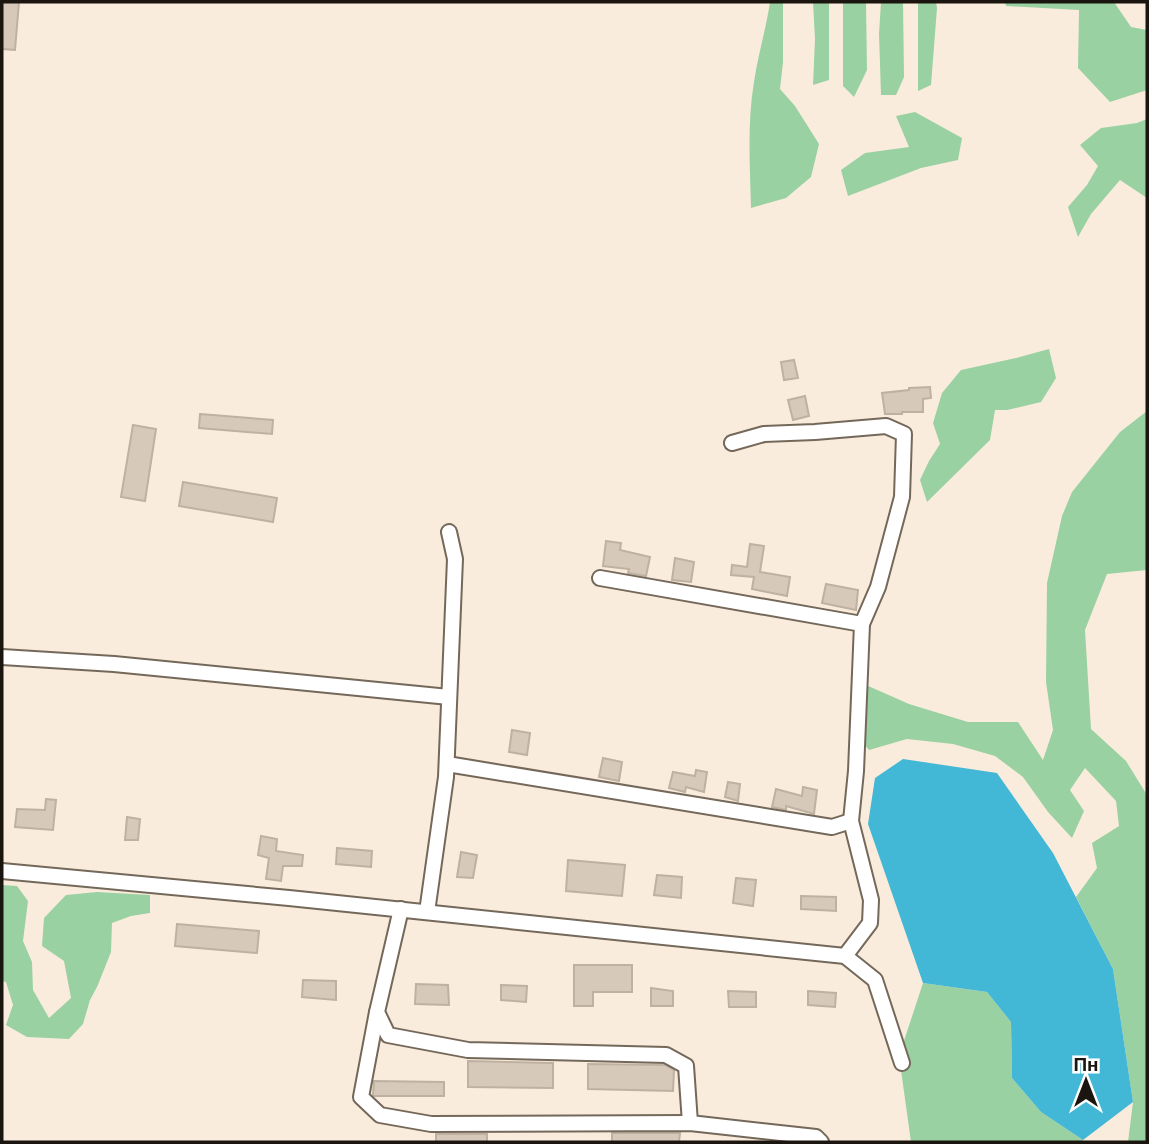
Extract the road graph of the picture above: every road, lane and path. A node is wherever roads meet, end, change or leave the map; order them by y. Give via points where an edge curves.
1 (732, 443) dead end
2 (449, 532) dead end
3 (600, 578) dead end
4 (862, 624) junction
5 (2, 657) edge
6 (449, 697) junction
7 (447, 764) junction
8 (851, 821) junction
9 (2, 872) edge
10 (401, 909) junction
11 (428, 912) junction
12 (845, 957) junction
13 (377, 1012) junction
14 (902, 1063) dead end
15 (690, 1123) junction
16 (821, 1142) edge

1 - 4 street via 764,434 886,426 904,434 902,497 878,587
2 - 6 street via 455,559
3 - 4 street
4 - 8 street
5 - 6 street
6 - 7 street
7 - 8 street via 832,827
7 - 11 street
8 - 12 street via 871,900 870,923
9 - 10 street
10 - 11 street
10 - 13 street
11 - 12 street
12 - 14 street via 875,980
13 - 15 street via 388,1035 468,1050 666,1055 686,1066
13 - 15 street via 361,1097 380,1115 431,1124
15 - 16 street via 816,1137

